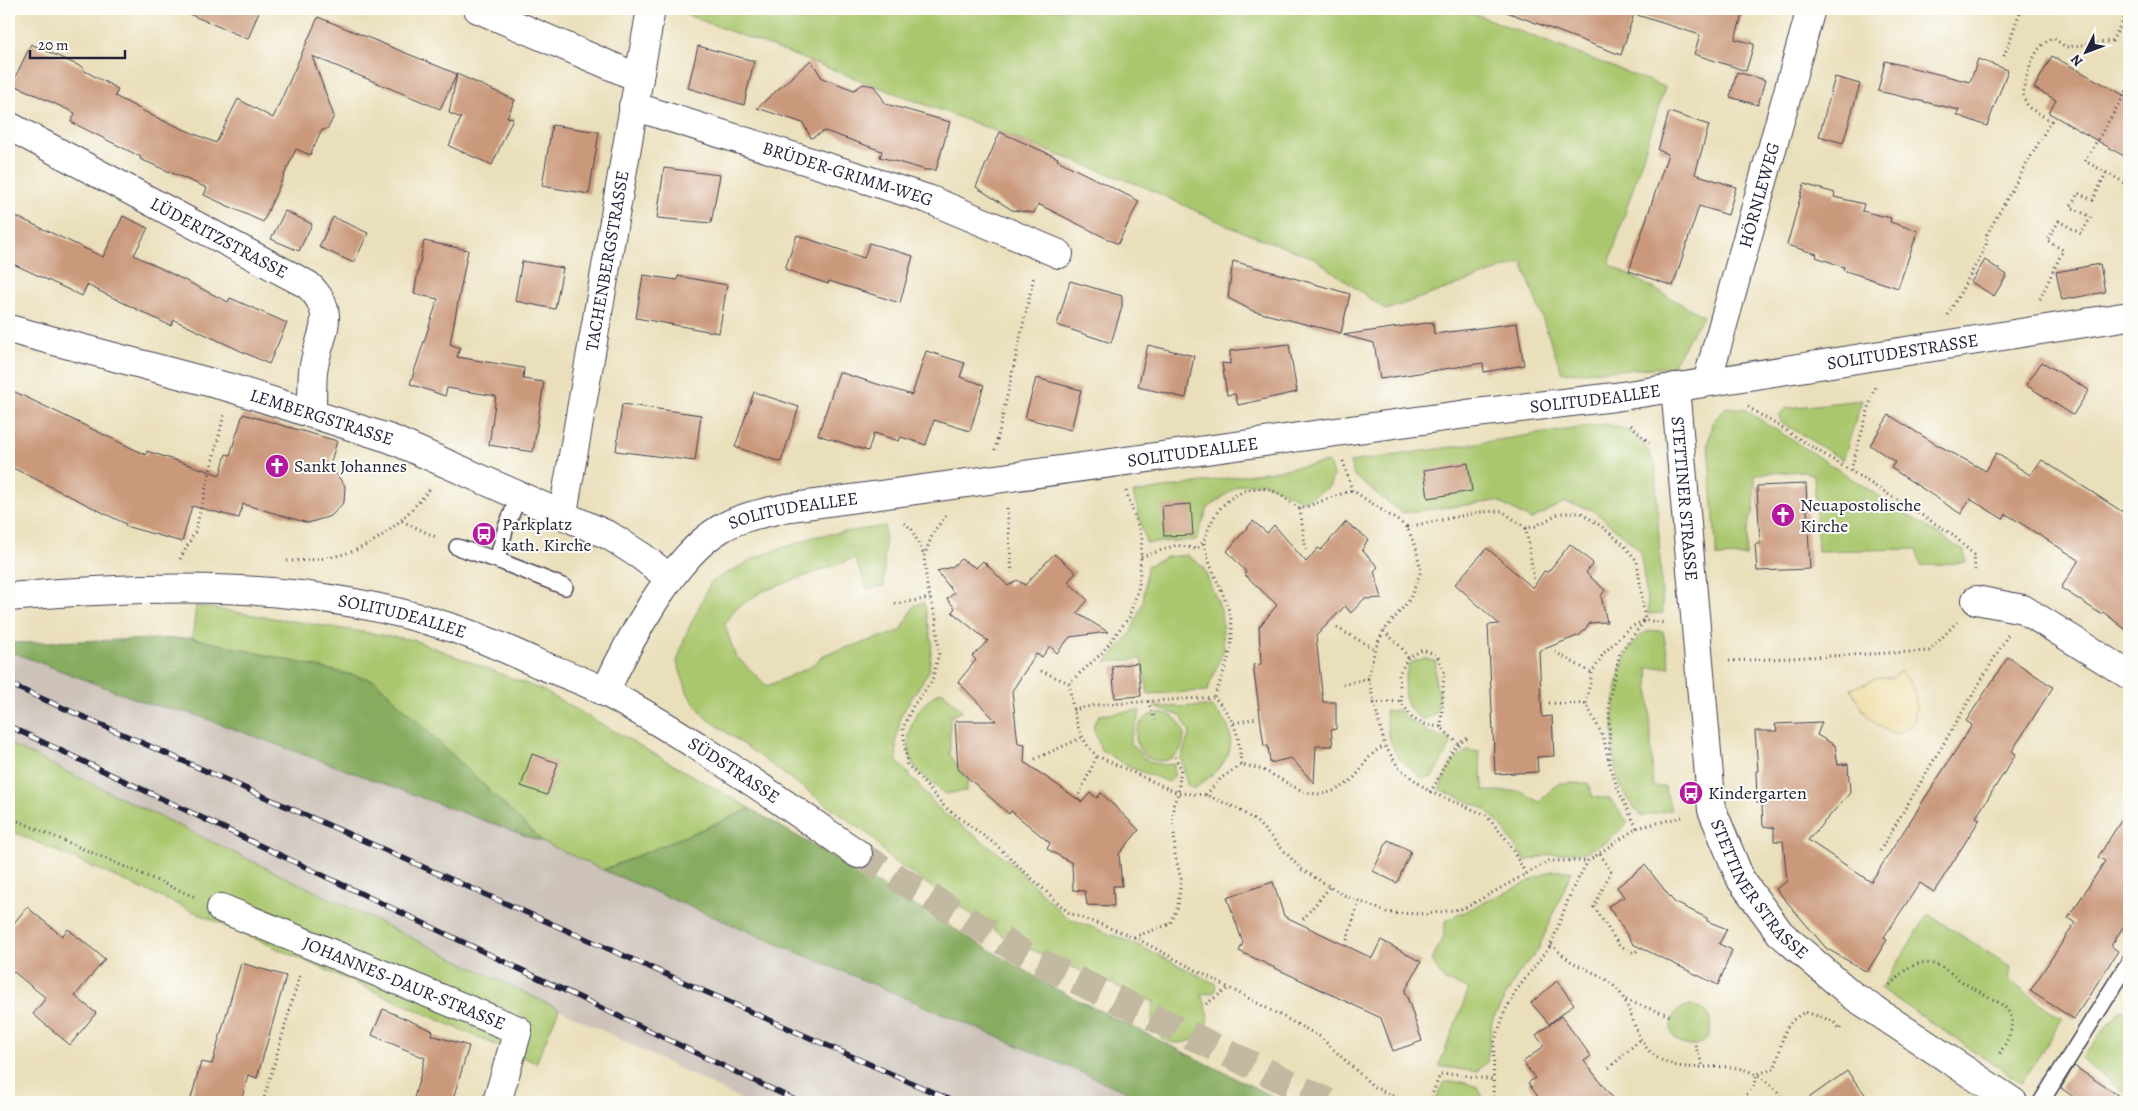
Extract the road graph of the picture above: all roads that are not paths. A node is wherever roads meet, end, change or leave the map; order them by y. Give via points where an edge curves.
1 (478, 9) edge
2 (651, 9) edge
3 (1811, 9) edge
4 (639, 78) junction
5 (633, 106) junction
6 (9, 126) edge
7 (1050, 250) road end
8 (2129, 316) edge
9 (9, 329) edge
10 (1706, 382) junction
11 (1675, 387) junction
12 (312, 414) junction
13 (519, 496) junction
14 (563, 513) junction
15 (457, 547) road end
16 (497, 560) junction
17 (670, 578) junction
18 (565, 587) dead end
19 (9, 597) edge
20 (1976, 600) road end
21 (2129, 674) edge
22 (605, 692) junction
23 (858, 854) tunnel mouth
24 (221, 908) road end
25 (2129, 962) edge
26 (497, 1102) edge
27 (2013, 1102) edge
28 (2041, 1102) edge

1 - 4 street
2 - 4 street, TACHENBERGSTRASSE
3 - 10 street, HÖRNLEWEG
4 - 5 street, TACHENBERGSTRASSE
5 - 7 street, BRÜDER-GRIMM-WEG via 928,199
5 - 14 street, TACHENBERGSTRASSE
6 - 12 street, LÜDERITZSTRASSE via 300,280 318,294 326,315 313,371
8 - 10 street, SOLITUDESTRASSE
9 - 12 street, LEMBERGSTRASSE via 231,388
10 - 11 street, SOLITUDESTRASSE
11 - 17 street, SOLITUDEALLEE via 785,508 745,518 722,528 689,554
11 - 27 street, STETTINER STRASSE via 1712,810 1741,880 1780,933 1866,1006
12 - 13 street, LEMBERGSTRASSE via 391,439
13 - 14 street, LEMBERGSTRASSE
13 - 16 lane
14 - 17 street, LEMBERGSTRASSE via 610,536
15 - 16 lane
16 - 18 lane
17 - 22 street, SOLITUDEALLEE via 619,661
19 - 22 street, SOLITUDEALLEE via 179,587 296,594 338,600 446,626
20 - 21 street via 2023,609
22 - 23 street, SÜDSTRASSE via 694,743
24 - 26 street, JOHANNES-DAUR-STRASSE via 518,1030
25 - 28 lane

